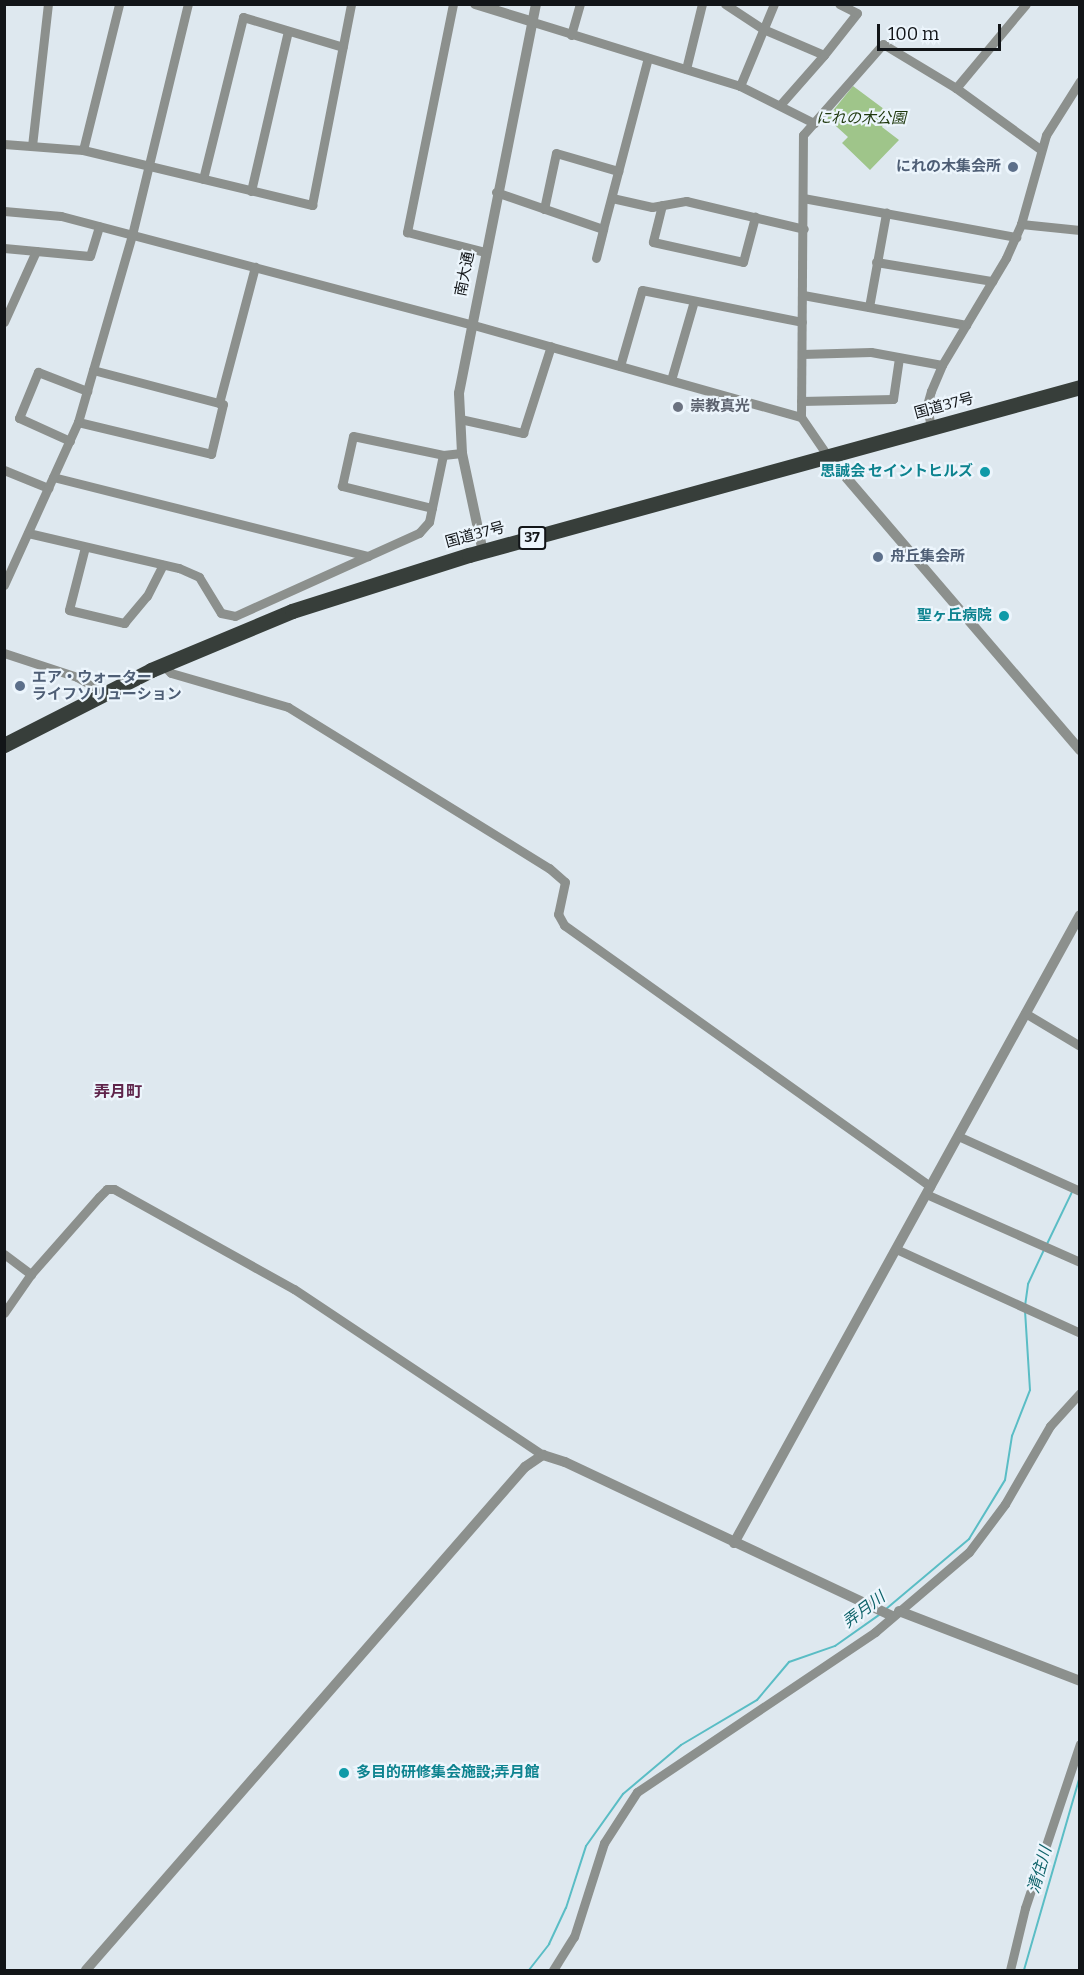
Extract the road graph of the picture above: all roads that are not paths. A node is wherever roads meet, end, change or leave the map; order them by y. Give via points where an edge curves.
1 (48, 4) edge
2 (118, 4) edge
3 (188, 4) edge
4 (351, 4) edge
5 (453, 4) edge
6 (475, 4) edge
7 (536, 4) edge
8 (580, 4) edge
9 (702, 4) edge
10 (725, 4) edge
11 (774, 4) edge
12 (839, 4) edge
13 (1026, 4) edge
14 (859, 9) edge
15 (530, 21) junction
16 (763, 29) junction
17 (288, 31) junction
18 (571, 35) junction
19 (343, 47) junction
20 (824, 55) junction
21 (648, 58) junction
22 (686, 69) junction
23 (1080, 81) edge
24 (740, 86) junction
25 (956, 88) junction
26 (780, 105) junction
27 (814, 123) junction
28 (4, 144) edge
29 (32, 146) junction
30 (1040, 149) junction
31 (83, 150) junction
32 (149, 166) junction
33 (618, 171) junction
34 (203, 179) junction
35 (251, 191) junction
36 (496, 192) junction
37 (612, 198) junction
38 (803, 198) junction
39 (662, 205) junction
40 (544, 208) junction
41 (4, 212) edge
42 (886, 213) junction
43 (755, 217) junction
44 (1021, 224) junction
45 (99, 226) junction
46 (603, 229) junction
47 (804, 229) junction
48 (1080, 230) edge
49 (132, 235) junction
50 (1016, 237) junction
51 (4, 248) edge
52 (36, 251) junction
53 (484, 252) junction
54 (596, 258) dead end
55 (876, 262) junction
56 (255, 267) junction
57 (992, 281) junction
58 (803, 295) junction
59 (694, 301) junction
60 (869, 307) junction
61 (4, 322) edge
62 (802, 322) junction
63 (470, 324) junction
64 (966, 325) junction
65 (551, 346) junction
66 (802, 354) junction
67 (899, 358) junction
68 (942, 365) junction
69 (620, 366) junction
70 (93, 370) junction
71 (670, 380) junction
72 (1080, 387) edge
73 (87, 391) junction
74 (801, 401) junction
75 (219, 403) junction
76 (801, 417) junction
77 (460, 419) junction
78 (78, 422) junction
79 (931, 428) junction
80 (70, 441) junction
81 (462, 453) junction
82 (443, 455) junction
83 (827, 455) junction
84 (4, 470) edge
85 (53, 477) junction
86 (48, 488) junction
87 (432, 508) junction
88 (28, 533) junction
89 (85, 547) junction
90 (483, 552) junction
91 (368, 556) junction
92 (163, 565) junction
93 (4, 585) edge
94 (4, 653) edge
95 (163, 665) junction
96 (104, 692) junction
97 (4, 745) edge
98 (1080, 750) edge
99 (1080, 915) edge
100 (1025, 1013) junction
101 (1080, 1046) edge
102 (958, 1136) junction
103 (928, 1190) junction
104 (1076, 1190) edge
105 (896, 1248) junction
106 (4, 1254) edge
107 (1080, 1262) edge
108 (31, 1274) junction
109 (4, 1313) edge
110 (1080, 1333) edge
111 (1080, 1393) edge
112 (543, 1455) junction
113 (735, 1543) junction
114 (896, 1613) junction
115 (1080, 1681) edge
116 (1080, 1744) edge
117 (86, 1971) edge
118 (554, 1971) edge
119 (1010, 1971) edge

1 - 29 street
2 - 31 street
3 - 32 street
4 - 19 street
5 - 53 street via 407,232
6 - 15 street
7 - 15 street, 南大通
8 - 18 street
9 - 22 street
10 - 16 street
11 - 16 street
12 - 14 street
13 - 25 street
14 - 20 street
15 - 18 street
15 - 36 street, 南大通
16 - 20 street
16 - 24 street
17 - 19 street
17 - 34 street via 243,17
17 - 35 street
18 - 21 street
19 - 35 street via 312,205
20 - 26 street
21 - 22 street
21 - 33 street
22 - 24 street
23 - 30 street via 1055,117
24 - 26 street
25 - 27 street via 883,44
25 - 30 street
26 - 27 street
27 - 38 street via 803,135
28 - 29 street
29 - 31 street
30 - 44 street
31 - 32 street
32 - 34 street
32 - 49 street
33 - 37 street
33 - 40 street via 556,153
34 - 35 street
36 - 40 street
36 - 53 street, 南大通
37 - 39 street via 652,207
37 - 46 street
38 - 42 street
38 - 47 street
39 - 43 street via 687,201
39 - 43 street via 652,242 743,262
40 - 46 street
41 - 45 street via 61,216
42 - 50 street
42 - 55 street
43 - 47 street
44 - 48 street
44 - 50 street
45 - 49 street
45 - 52 street via 90,256
46 - 54 street
47 - 58 street
49 - 56 street
49 - 70 street
50 - 57 street
51 - 52 street
52 - 61 street
53 - 63 street, 南大通
55 - 57 street
55 - 60 street
56 - 63 street
56 - 75 street
57 - 64 street
58 - 60 street
58 - 62 street
59 - 62 street
59 - 69 street via 642,290
59 - 71 street
60 - 64 street
62 - 66 street
63 - 65 street
63 - 77 street, 南大通 via 459,393
64 - 68 street
65 - 69 street
65 - 77 street via 523,433
66 - 67 street via 871,352
66 - 74 street
67 - 68 street
67 - 74 street via 892,399
68 - 79 street via 927,405
69 - 71 street
70 - 73 street
70 - 75 street
71 - 76 street
72 - 79 highway, 国道37号 / 37
73 - 78 street
73 - 80 street via 38,372 19,418
74 - 76 street
75 - 78 street via 223,404 211,454
76 - 83 street
77 - 81 street, 南大通
78 - 80 street
79 - 83 highway, 国道37号 / 37
80 - 85 street
81 - 82 street
81 - 90 street, 南大通
82 - 87 street
82 - 87 street via 353,436 342,486
83 - 90 highway, 国道37号 / 37
83 - 98 street
84 - 86 street
85 - 86 street
85 - 91 street
86 - 88 street
87 - 91 street via 429,522 419,532
88 - 89 street
88 - 93 street
89 - 92 street
89 - 92 street via 69,610 124,623 147,596
90 - 95 highway, 国道37号 / 37 via 292,610
91 - 92 street via 235,616 221,612 199,577
94 - 96 street via 76,677
95 - 96 highway, 国道37号 / 37
95 - 103 street via 171,673 288,707 562,877 566,887 558,914 564,925
96 - 97 highway, 国道37号 / 37
99 - 100 street
100 - 101 street
100 - 102 street
102 - 103 street
102 - 104 street
103 - 105 street
103 - 107 street
105 - 110 street
105 - 113 street
106 - 108 street
108 - 109 street
108 - 112 street via 107,1189 125,1193 294,1289
111 - 114 street via 1050,1426 986,1533
112 - 113 street
112 - 117 street via 525,1467
113 - 114 street
114 - 115 street
114 - 118 street via 875,1632 637,1792 609,1833 574,1937
116 - 119 street via 1025,1908

